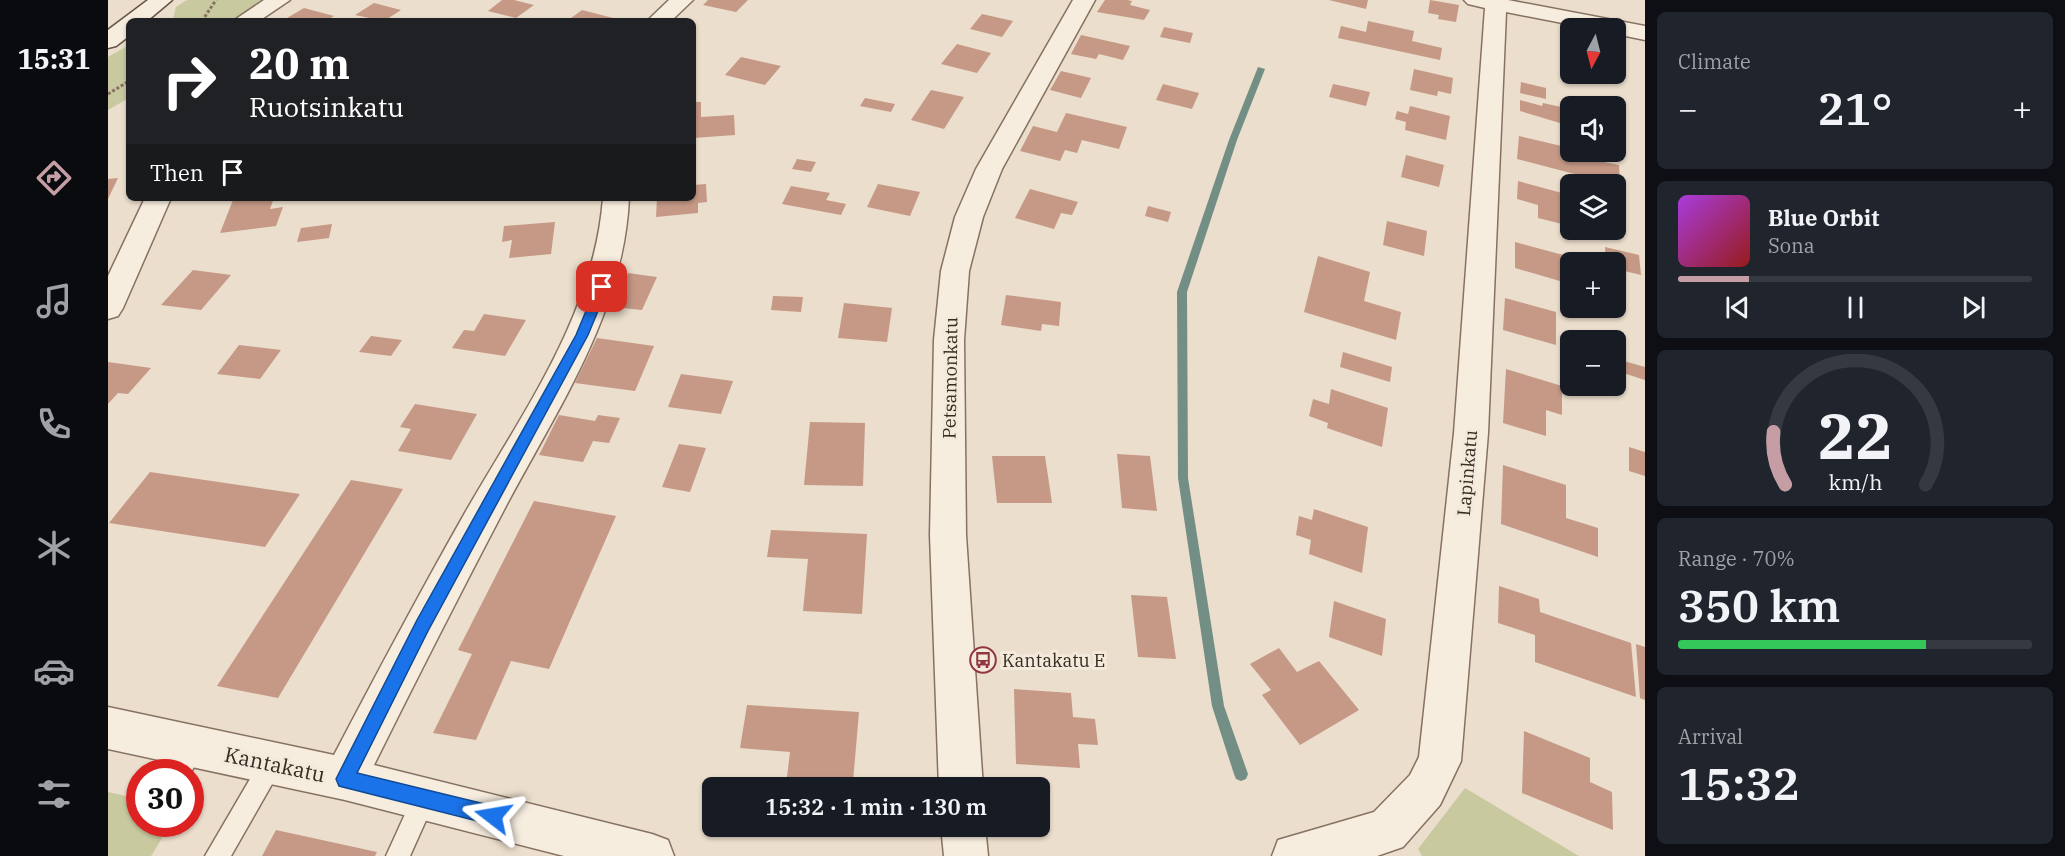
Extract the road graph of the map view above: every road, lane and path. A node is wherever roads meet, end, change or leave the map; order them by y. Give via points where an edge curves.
1 (161, 0) edge
2 (216, 0) edge
3 (279, 0) edge
4 (682, 0) edge
5 (1084, 0) edge
6 (1489, 2) edge
7 (139, 18) edge
8 (204, 18) edge
9 (249, 18) edge
10 (661, 18) edge
11 (1645, 33) edge
12 (126, 83) edge
13 (108, 94) edge
14 (157, 201) edge
15 (616, 201) edge
16 (108, 308) edge
17 (108, 728) edge
18 (186, 759) edge
19 (204, 760) edge
20 (272, 763) junction
21 (960, 777) edge
22 (345, 779) junction
23 (424, 798) junction
24 (964, 837) edge
25 (218, 856) edge
26 (398, 856) edge
27 (652, 856) edge
28 (966, 856) edge
29 (1294, 856) edge

1 - 7 street
2 - 8 path
3 - 9 street
4 - 10 street
5 - 21 street, Petsamonkatu via 988,169 969,217 956,271 949,340 948,535
6 - 11 street
6 - 29 street, Lapinkatu via 1471,433 1440,760 1425,790 1387,831
12 - 13 path
14 - 16 street
15 - 22 street via 614,240 602,287 582,335 422,626
17 - 18 street, Kantakatu
19 - 20 street, Kantakatu
20 - 22 street, Kantakatu
20 - 25 lane
22 - 23 street, Kantakatu
23 - 26 lane
23 - 27 street, Kantakatu
24 - 28 street

